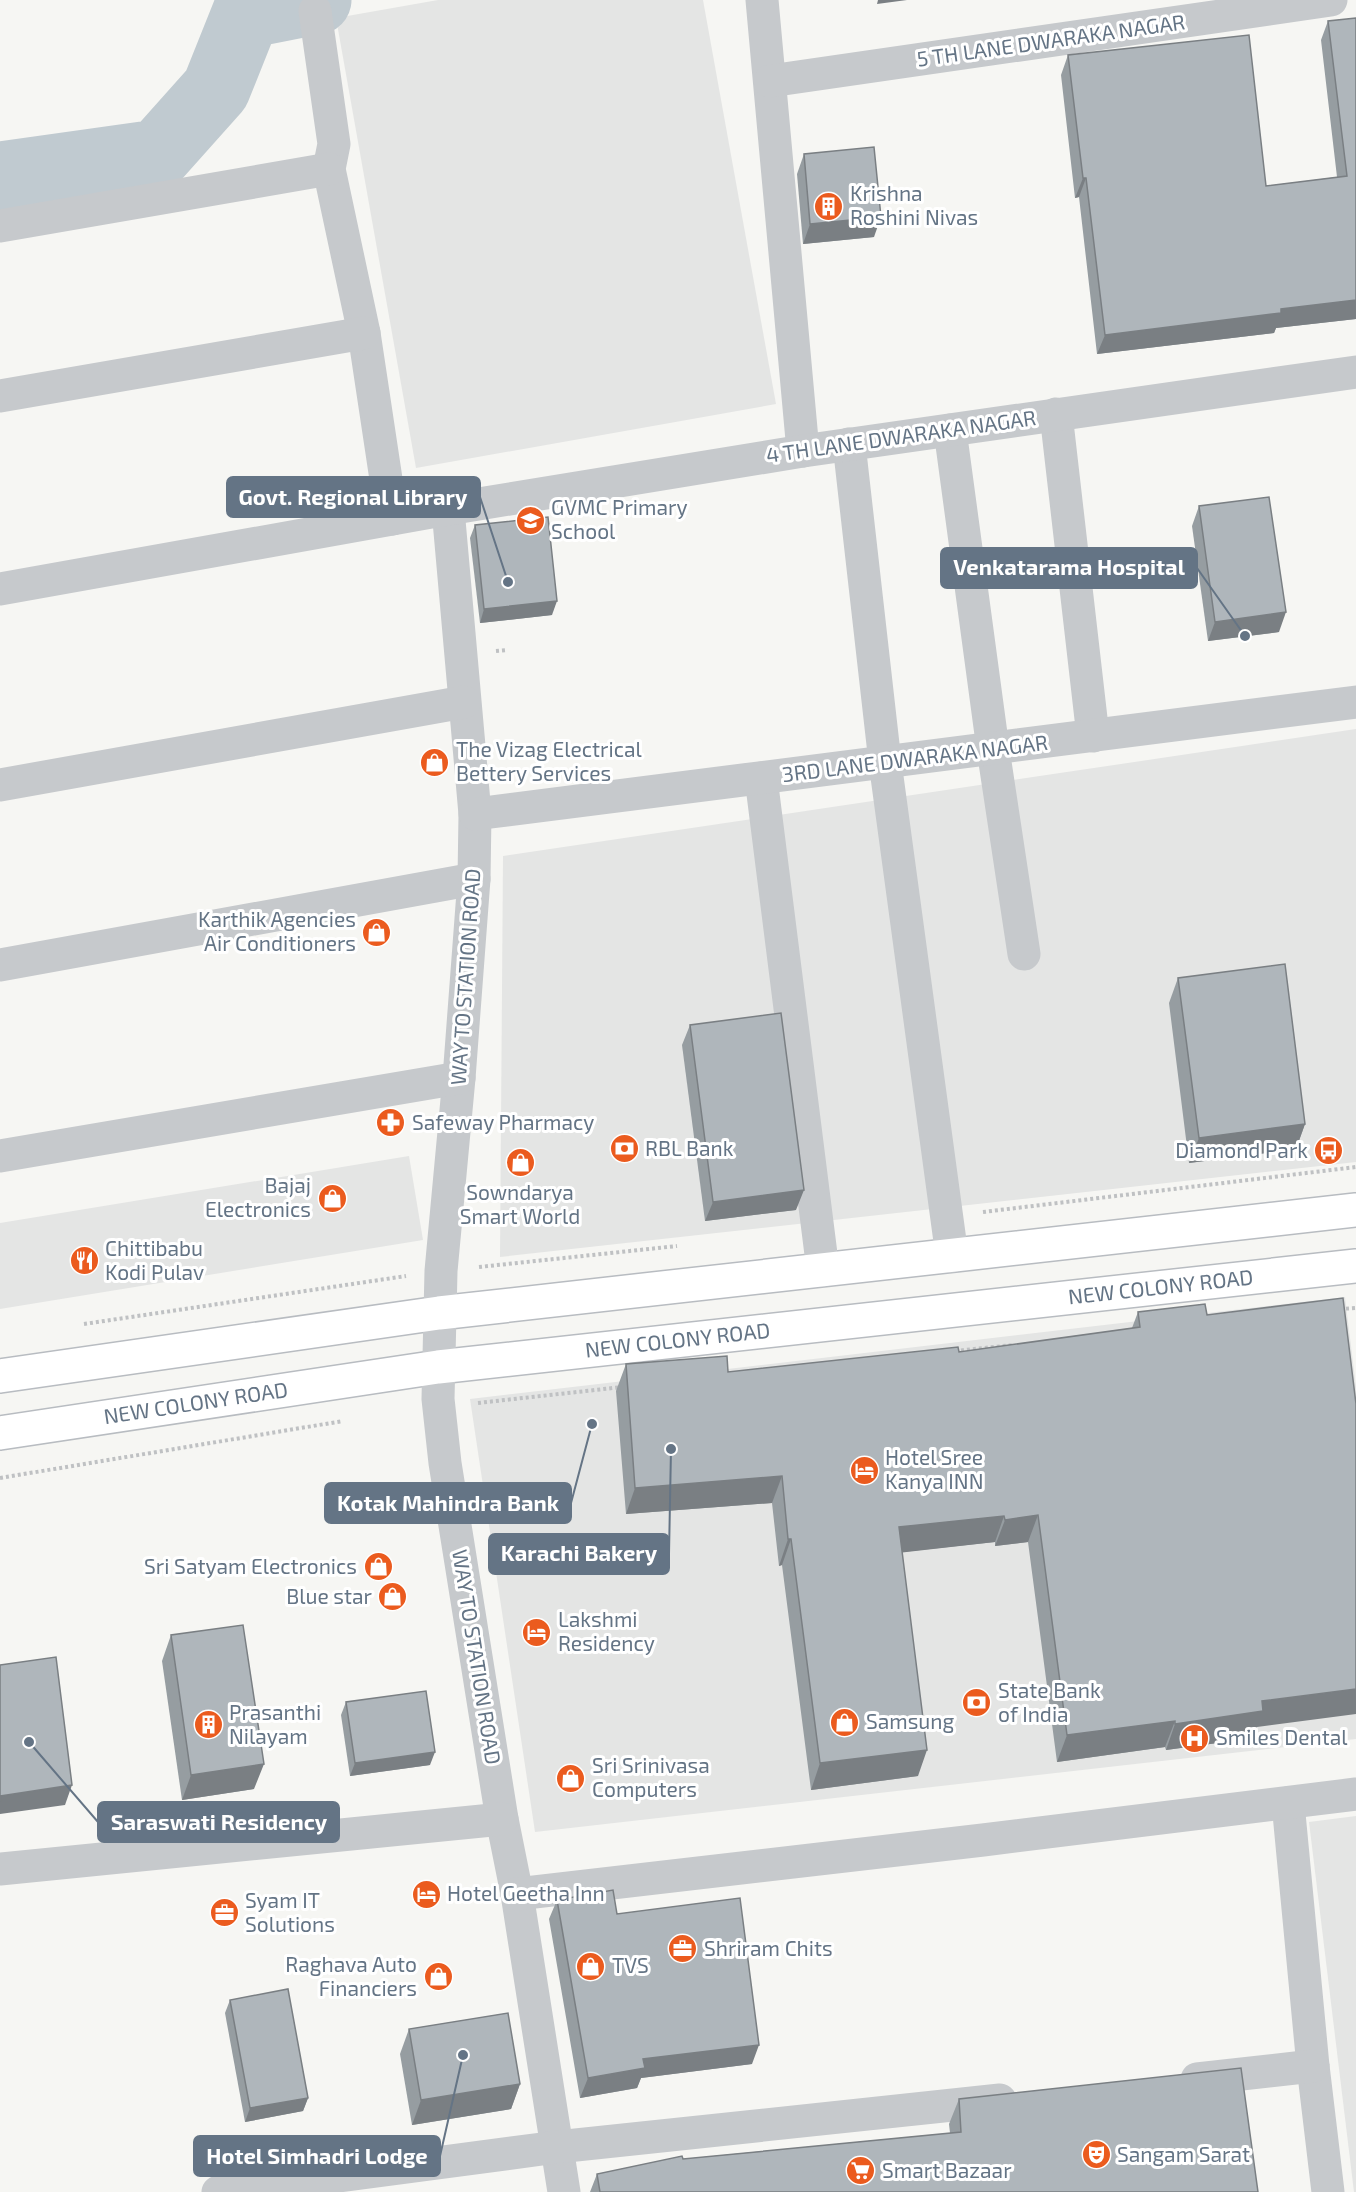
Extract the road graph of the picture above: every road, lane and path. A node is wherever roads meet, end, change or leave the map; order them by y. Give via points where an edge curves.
1 (762, 0) edge
2 (1332, 0) edge
3 (315, 11) dead end
4 (770, 81) junction
5 (329, 169) junction
6 (0, 226) edge
7 (364, 333) junction
8 (1356, 372) edge
9 (0, 396) edge
10 (1056, 414) junction
11 (950, 430) junction
12 (849, 444) junction
13 (803, 451) junction
14 (448, 509) junction
15 (392, 519) junction
16 (0, 589) edge
17 (464, 702) junction
18 (1356, 702) edge
19 (1093, 736) junction
20 (993, 749) junction
21 (885, 762) junction
22 (761, 778) junction
23 (0, 785) edge
24 (475, 814) junction
25 (474, 879) junction
26 (1024, 954) dead end
27 (0, 965) edge
28 (459, 1078) junction
29 (0, 1156) edge
30 (1356, 1210) edge
31 (952, 1256) junction
32 (1356, 1266) edge
33 (823, 1270) junction
34 (1356, 1308) edge
35 (1332, 1310) edge
36 (439, 1313) junction
37 (1022, 1344) edge
38 (951, 1351) edge
39 (438, 1367) junction
40 (0, 1376) edge
41 (629, 1386) edge
42 (439, 1407) junction
43 (350, 1420) dead end
44 (0, 1433) edge
45 (0, 1478) edge
46 (1356, 1794) edge
47 (1288, 1803) junction
48 (502, 1819) junction
49 (0, 1869) edge
50 (517, 1894) junction
51 (1313, 2066) junction
52 (1171, 2081) edge
53 (1029, 2097) edge
54 (557, 2147) junction
55 (218, 2192) edge
56 (564, 2192) edge
57 (1328, 2192) edge

1 - 4 street
2 - 4 street, 5 TH LANE DWARAKA NAGAR
3 - 5 street via 334,144
4 - 13 street
5 - 6 street
5 - 7 street
7 - 9 street
7 - 15 street
8 - 10 street, 4 TH LANE DWARAKA NAGAR
10 - 11 street, 4 TH LANE DWARAKA NAGAR
10 - 19 street
11 - 12 street, 4 TH LANE DWARAKA NAGAR
11 - 20 street
12 - 13 street, 4 TH LANE DWARAKA NAGAR
12 - 21 street
13 - 14 street, 4 TH LANE DWARAKA NAGAR
14 - 15 street, 4 TH LANE DWARAKA NAGAR
14 - 17 street, WAY TO STATION ROAD
15 - 16 street, 4 TH LANE DWARAKA NAGAR
17 - 23 street
17 - 24 street, WAY TO STATION ROAD
18 - 19 street, 3RD LANE DWARAKA NAGAR
19 - 20 street, 3RD LANE DWARAKA NAGAR
20 - 21 street, 3RD LANE DWARAKA NAGAR
20 - 26 street
21 - 22 street, 3RD LANE DWARAKA NAGAR
21 - 31 street
22 - 24 street, 3RD LANE DWARAKA NAGAR
22 - 33 street
24 - 25 street, WAY TO STATION ROAD
25 - 27 street
25 - 28 street, WAY TO STATION ROAD
28 - 29 street
28 - 36 street, WAY TO STATION ROAD
30 - 31 main road
31 - 33 main road
32 - 39 main road, NEW COLONY ROAD
33 - 36 main road
34 - 35 path
36 - 39 street, WAY TO STATION ROAD
36 - 40 main road
37 - 38 path
39 - 42 street, WAY TO STATION ROAD
39 - 44 main road, NEW COLONY ROAD
41 - 42 path
42 - 48 street, WAY TO STATION ROAD
43 - 45 path
46 - 47 street
47 - 50 street
47 - 51 street
48 - 49 street
48 - 50 street, WAY TO STATION ROAD
50 - 54 street, WAY TO STATION ROAD
51 - 52 street
51 - 57 street
53 - 54 street
54 - 55 street
54 - 56 street, WAY TO STATION ROAD

